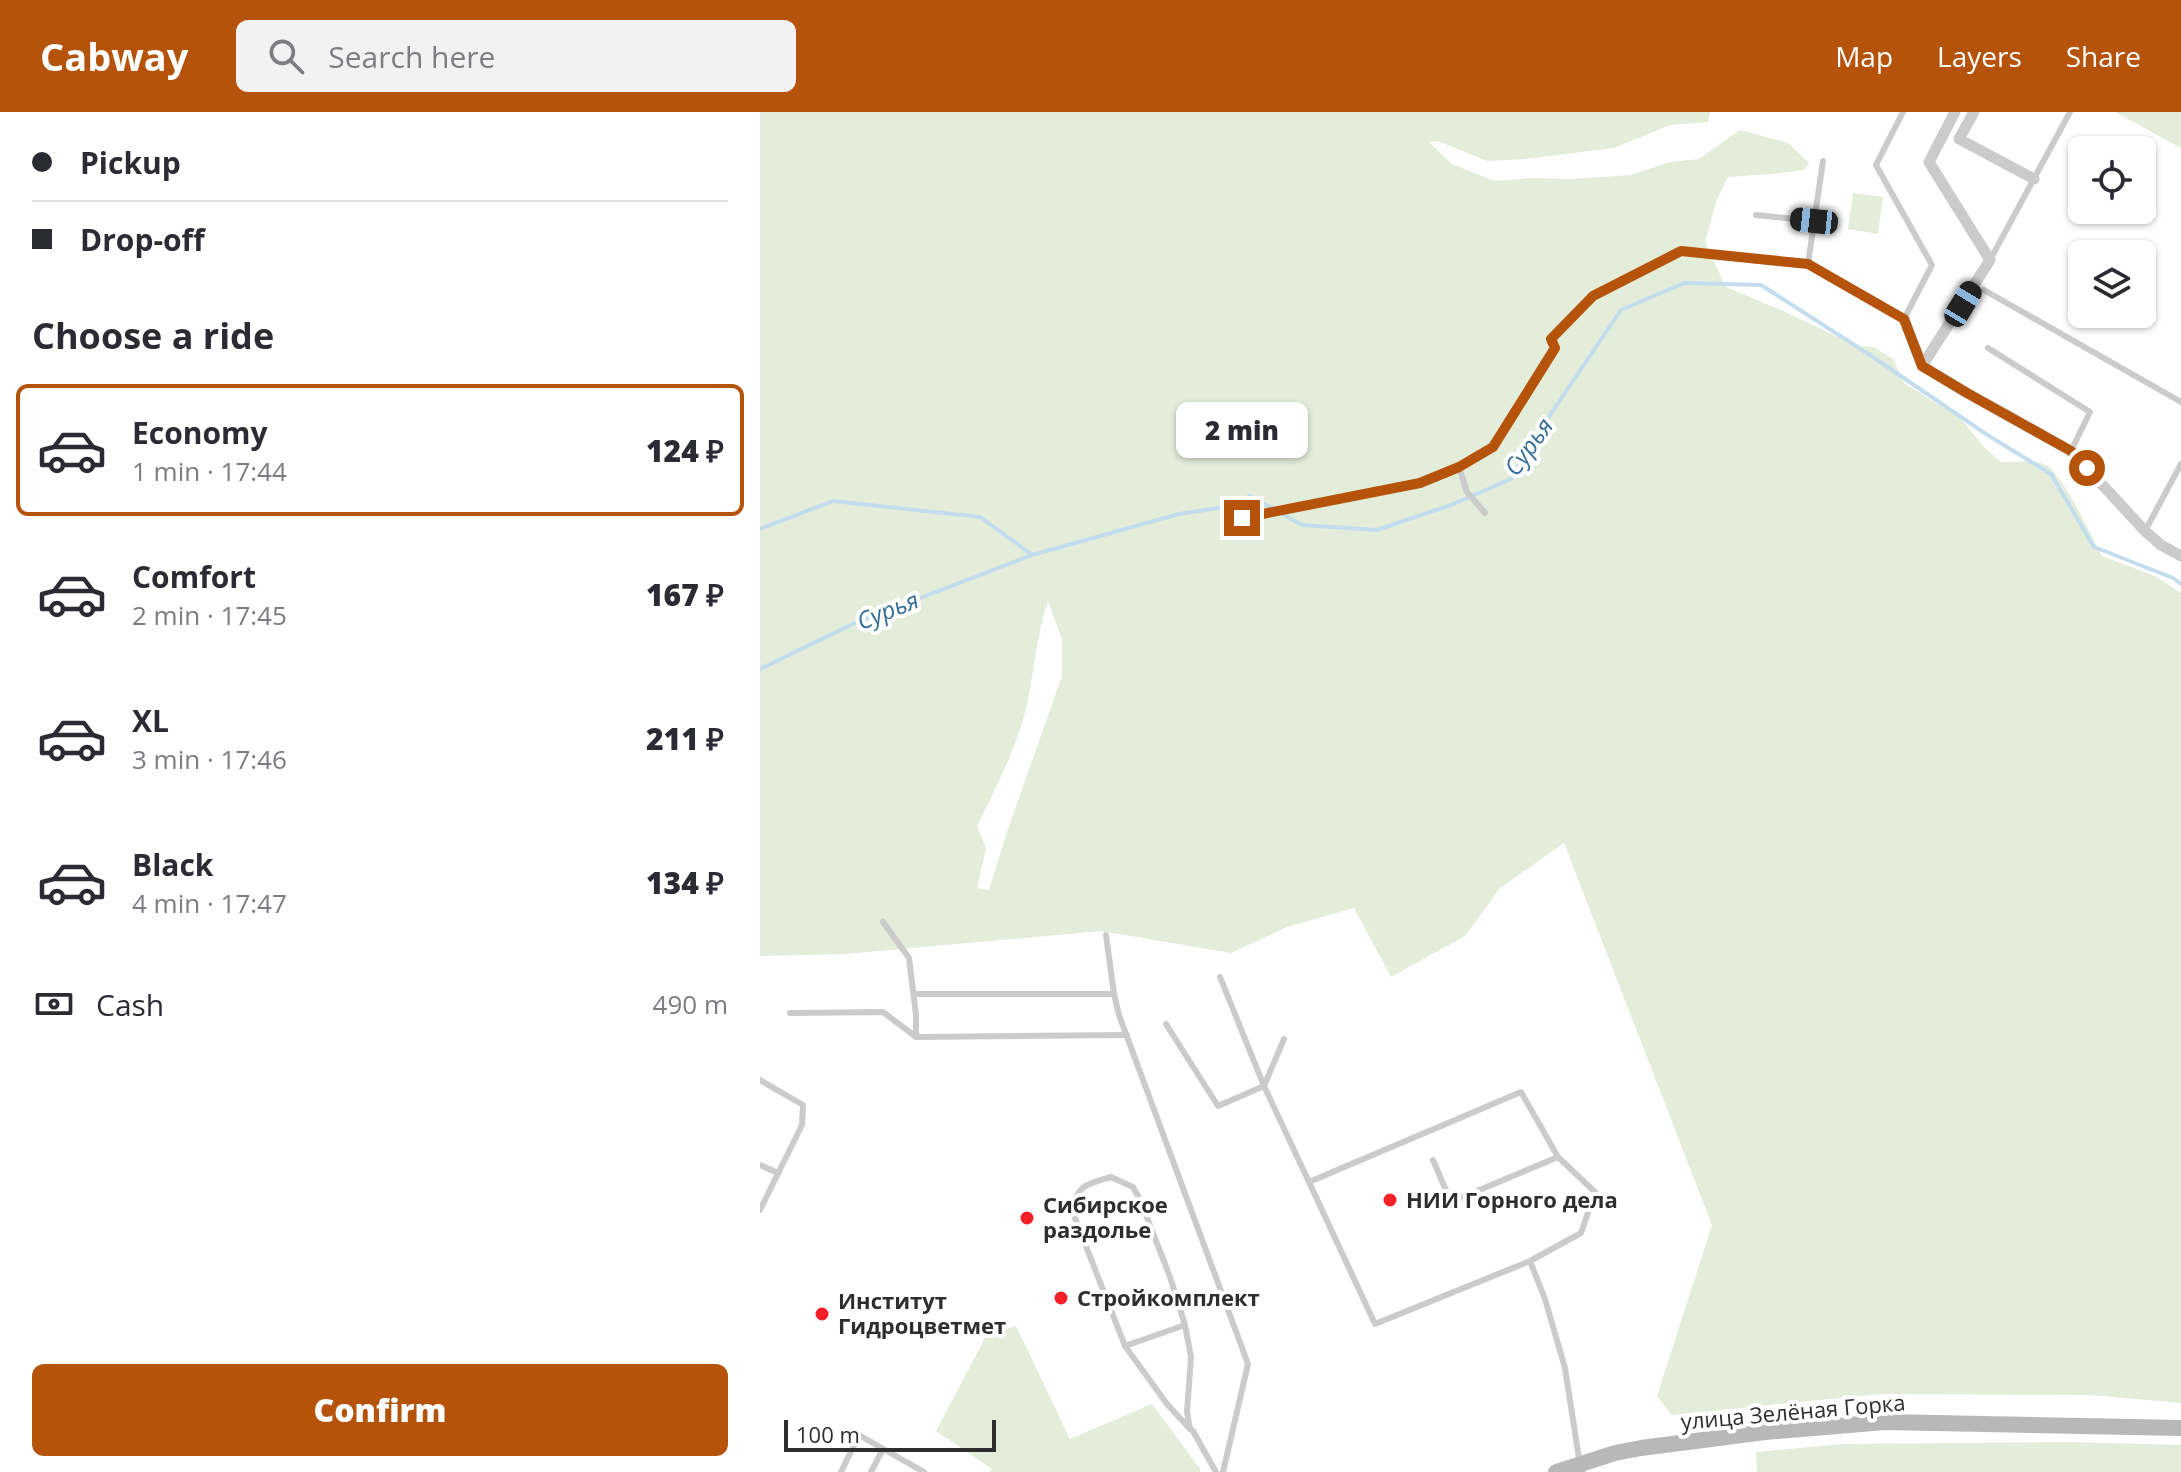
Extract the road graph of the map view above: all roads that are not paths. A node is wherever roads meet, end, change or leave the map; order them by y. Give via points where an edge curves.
1 (1903, 112) edge
2 (1955, 112) edge
3 (1974, 112) edge
4 (2070, 112) edge
5 (1823, 161) dead end
6 (2034, 179) junction
7 (1756, 215) dead end
8 (1814, 221) junction
9 (1990, 260) junction
10 (1808, 264) junction
11 (1984, 290) dead end
12 (1904, 319) junction
13 (1988, 348) dead end
14 (1922, 366) junction
15 (2181, 402) edge
16 (2071, 451) junction
17 (2181, 464) edge
18 (1459, 467) junction
19 (1485, 513) dead end
20 (1242, 518) dead end
21 (2145, 531) junction
22 (2181, 556) edge
23 (883, 922) dead end
24 (1106, 935) dead end
25 (1220, 977) dead end
26 (914, 994) junction
27 (1114, 994) junction
28 (790, 1013) dead end
29 (1166, 1024) dead end
30 (1127, 1035) junction
31 (916, 1037) junction
32 (1284, 1039) dead end
33 (760, 1080) edge
34 (1264, 1086) junction
35 (1558, 1157) junction
36 (1433, 1160) dead end
37 (760, 1165) edge
38 (778, 1173) junction
39 (1309, 1182) junction
40 (760, 1210) edge
41 (1530, 1261) junction
42 (1185, 1325) junction
43 (1125, 1346) junction
44 (2181, 1428) edge
45 (1190, 1429) junction
46 (883, 1449) junction
47 (1581, 1468) edge
48 (841, 1472) edge
49 (871, 1472) edge
50 (924, 1472) edge
51 (1216, 1472) edge
52 (1223, 1472) edge
53 (1556, 1472) edge

1 - 12 lane via 1876,165 1932,265
2 - 9 street via 1929,162
3 - 6 street via 1959,139
4 - 6 lane
5 - 8 lane
6 - 9 lane
7 - 8 lane
8 - 10 lane
9 - 14 street
10 - 12 lane
10 - 18 lane via 1681,251 1593,296 1551,339 1555,348 1493,447
11 - 15 lane
12 - 14 street
13 - 16 lane via 2090,412
14 - 16 street
16 - 21 street
17 - 21 lane
18 - 19 lane via 1467,492
18 - 20 lane via 1420,483
21 - 22 street
23 - 26 lane via 909,958
24 - 27 lane
25 - 34 lane
26 - 27 lane
26 - 31 lane
27 - 30 lane
28 - 31 lane via 883,1012
29 - 34 lane via 1218,1106
30 - 31 lane
30 - 52 lane via 1248,1364
32 - 34 lane
33 - 38 lane via 803,1105 802,1125
34 - 39 lane
35 - 36 lane via 1451,1202
35 - 39 lane via 1521,1092
35 - 41 lane via 1595,1192 1581,1233
37 - 38 lane
38 - 40 lane
39 - 41 lane via 1375,1324
41 - 47 lane via 1565,1368
42 - 43 lane
42 - 43 lane via 1133,1187 1111,1177 1086,1184 1074,1198 1073,1213
42 - 45 lane via 1191,1357
43 - 45 lane
44 - 47 street, улица Зелёная Горка via 1885,1422 1656,1446 1615,1453
45 - 51 lane
46 - 48 lane via 859,1435
46 - 49 lane
46 - 50 lane
47 - 53 street, улица Зелёная Горка

